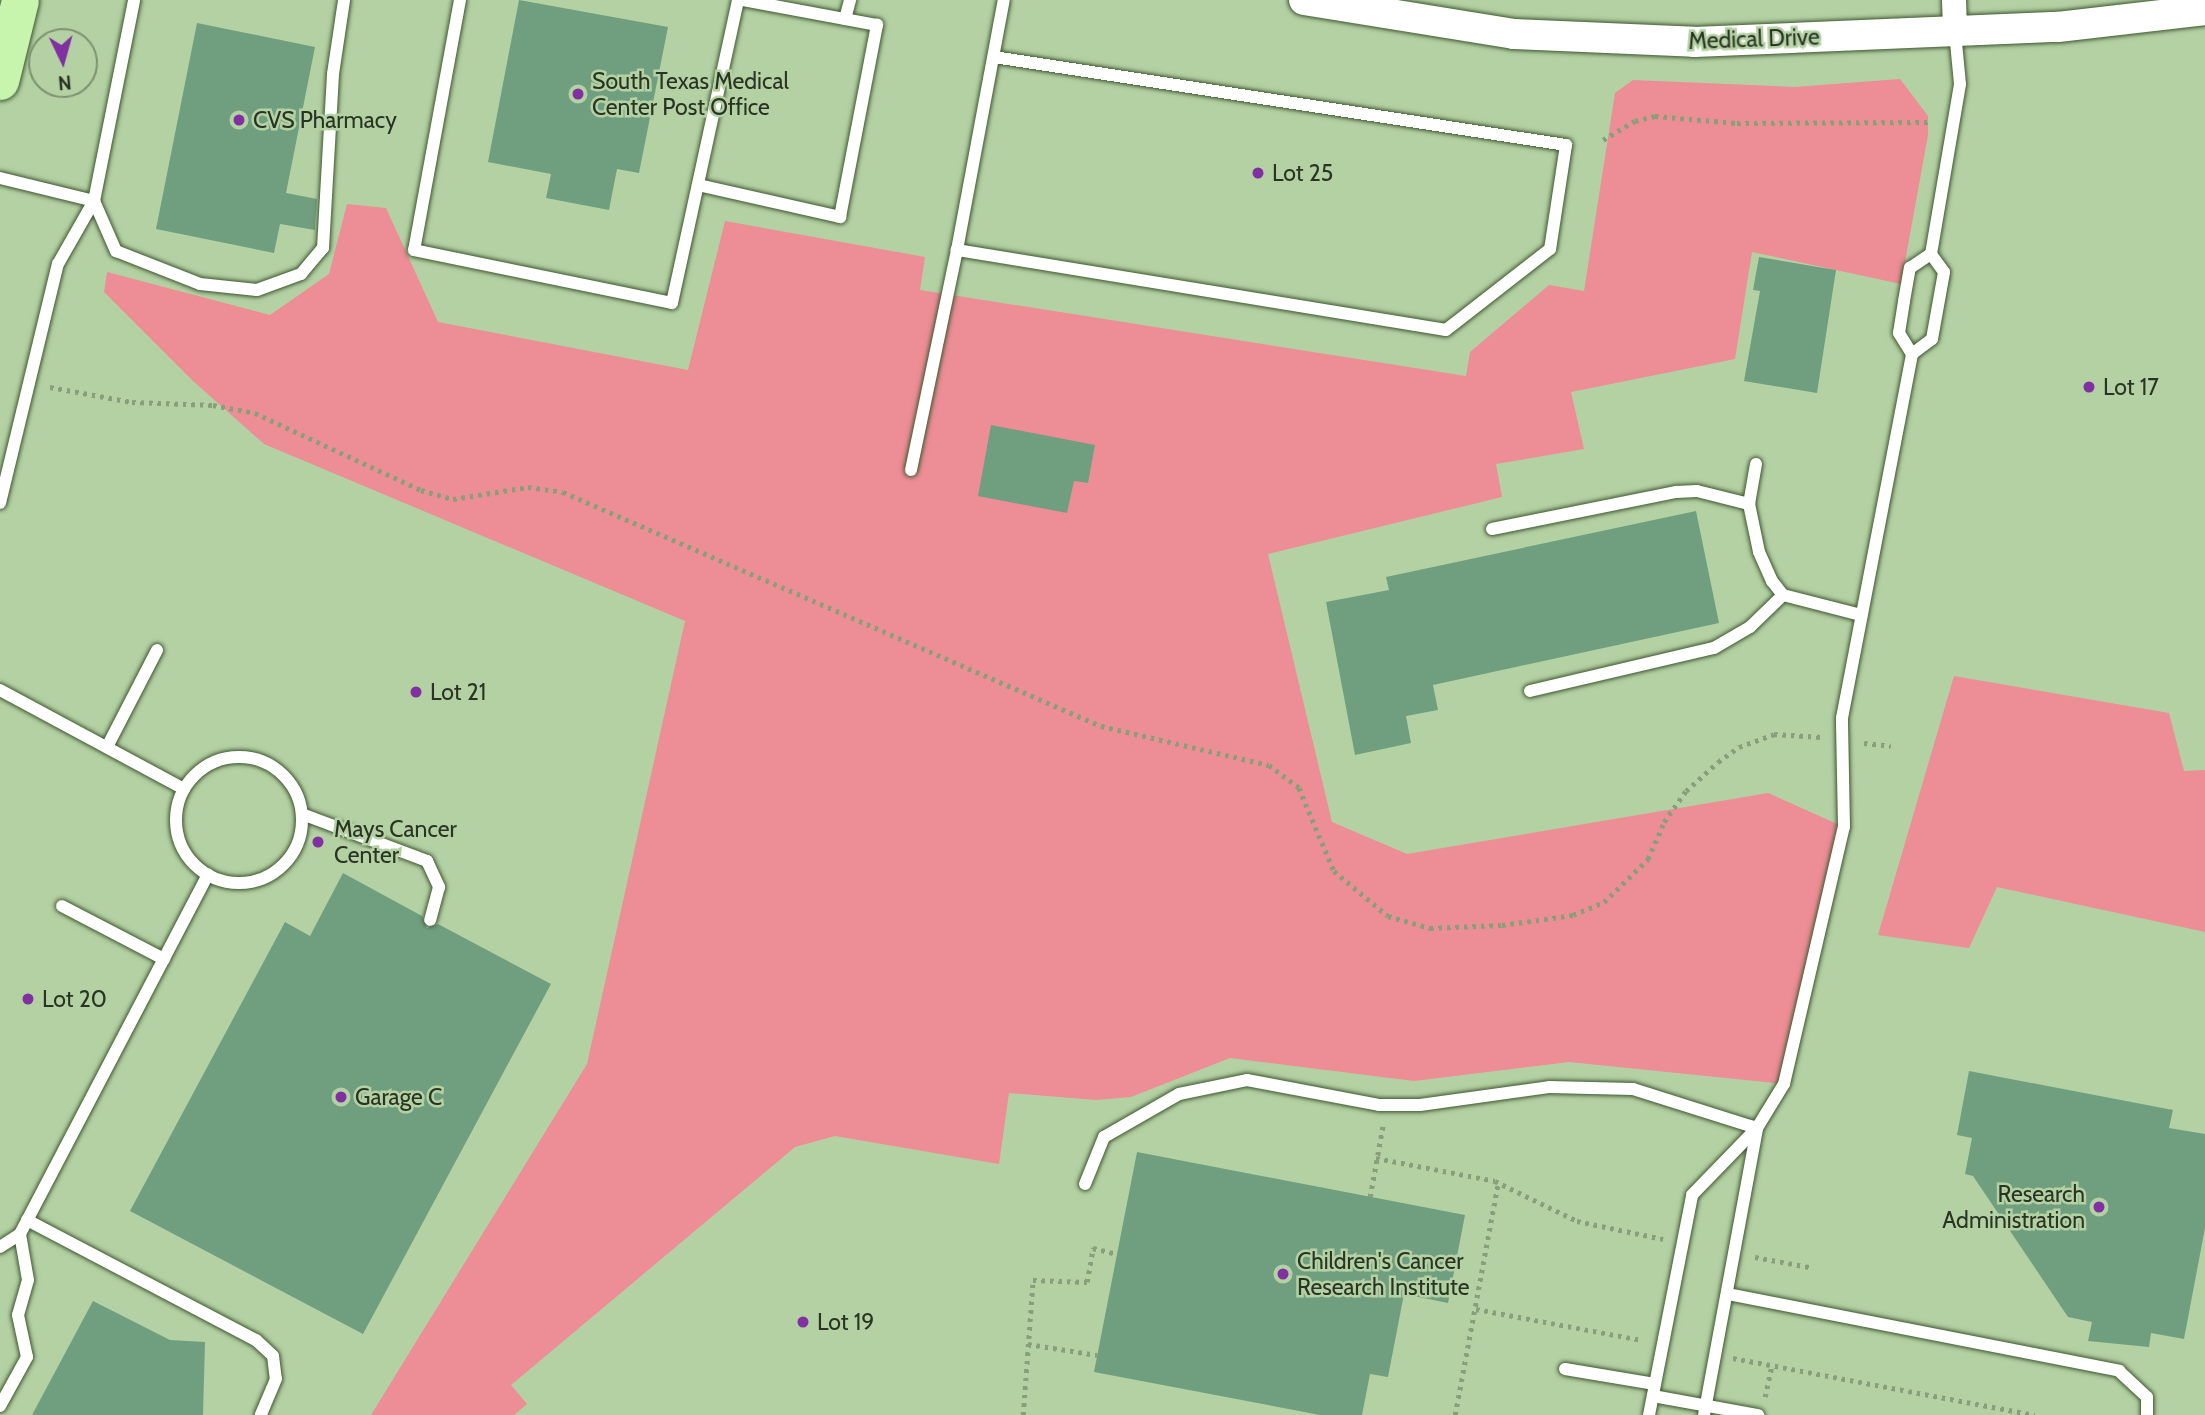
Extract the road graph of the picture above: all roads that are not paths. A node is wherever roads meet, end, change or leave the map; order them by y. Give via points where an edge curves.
1 (20, 0) edge
2 (134, 0) edge
3 (344, 0) edge
4 (460, 0) edge
5 (740, 0) edge
6 (850, 0) edge
7 (1004, 0) edge
8 (1304, 0) edge
9 (1954, 0) edge
10 (2205, 9) edge
11 (845, 19) junction
12 (1955, 31) junction
13 (994, 57) junction
14 (0, 80) edge
15 (0, 178) edge
16 (698, 185) junction
17 (94, 201) junction
18 (957, 250) junction
19 (1931, 254) junction
20 (1912, 354) junction
21 (1756, 464) dead end
22 (911, 470) dead end
23 (0, 503) edge
24 (1749, 504) junction
25 (1492, 529) dead end
26 (1783, 595) junction
27 (1861, 615) junction
28 (157, 650) dead end
29 (0, 690) edge
30 (1531, 691) dead end
31 (107, 747) junction
32 (184, 789) junction
33 (302, 814) junction
34 (208, 874) junction
35 (62, 906) dead end
36 (430, 920) dead end
37 (164, 959) junction
38 (1757, 1128) junction
39 (1085, 1184) dead end
40 (27, 1220) junction
41 (20, 1234) junction
42 (0, 1247) edge
43 (1728, 1294) junction
44 (1566, 1369) dead end
45 (1654, 1390) junction
46 (0, 1406) edge
47 (1705, 1410) edge
48 (261, 1415) edge
49 (1649, 1415) edge
50 (1758, 1415) edge
51 (2147, 1415) edge

1 - 14 main road
2 - 17 lane
3 - 17 lane via 333,74 323,248 301,274 257,290 200,284 116,251
4 - 16 lane via 414,250 672,303
5 - 11 lane
5 - 16 lane
6 - 11 lane
7 - 13 lane
8 - 12 street, Medical Drive via 1514,34 1694,42
9 - 12 street
10 - 12 street, Medical Drive via 2058,27
11 - 16 lane via 877,25 840,218
12 - 19 lane via 1960,84
13 - 18 lane
13 - 18 lane via 1566,145 1550,248 1446,330
15 - 17 lane
17 - 23 lane via 58,264
18 - 22 lane
19 - 20 lane via 1944,272 1932,339
19 - 20 lane via 1910,268 1899,333
20 - 27 lane
21 - 24 lane
24 - 25 lane via 1697,491 1676,492
24 - 26 lane via 1759,552
26 - 27 lane
26 - 30 lane via 1750,627 1714,648
27 - 38 lane via 1842,718 1844,827 1784,1084
28 - 31 lane
29 - 31 lane
31 - 32 lane
32 - 33 lane via 213,763 252,758 286,779
32 - 34 lane via 177,809 177,831 184,851
33 - 34 lane via 301,834 279,869 260,880 238,883
33 - 36 lane via 427,862 439,887
34 - 37 lane
35 - 37 lane
37 - 40 lane
38 - 39 lane via 1633,1088 1549,1087 1420,1105 1379,1105 1247,1080 1180,1094 1104,1137
38 - 43 lane
38 - 45 lane via 1692,1195
40 - 41 lane
40 - 48 lane via 256,1340 273,1356 276,1379
41 - 42 lane
41 - 46 lane via 28,1280 18,1315 27,1357
43 - 47 lane
43 - 51 lane via 2119,1371 2147,1397
44 - 45 lane
45 - 47 lane
45 - 49 lane
47 - 50 lane

